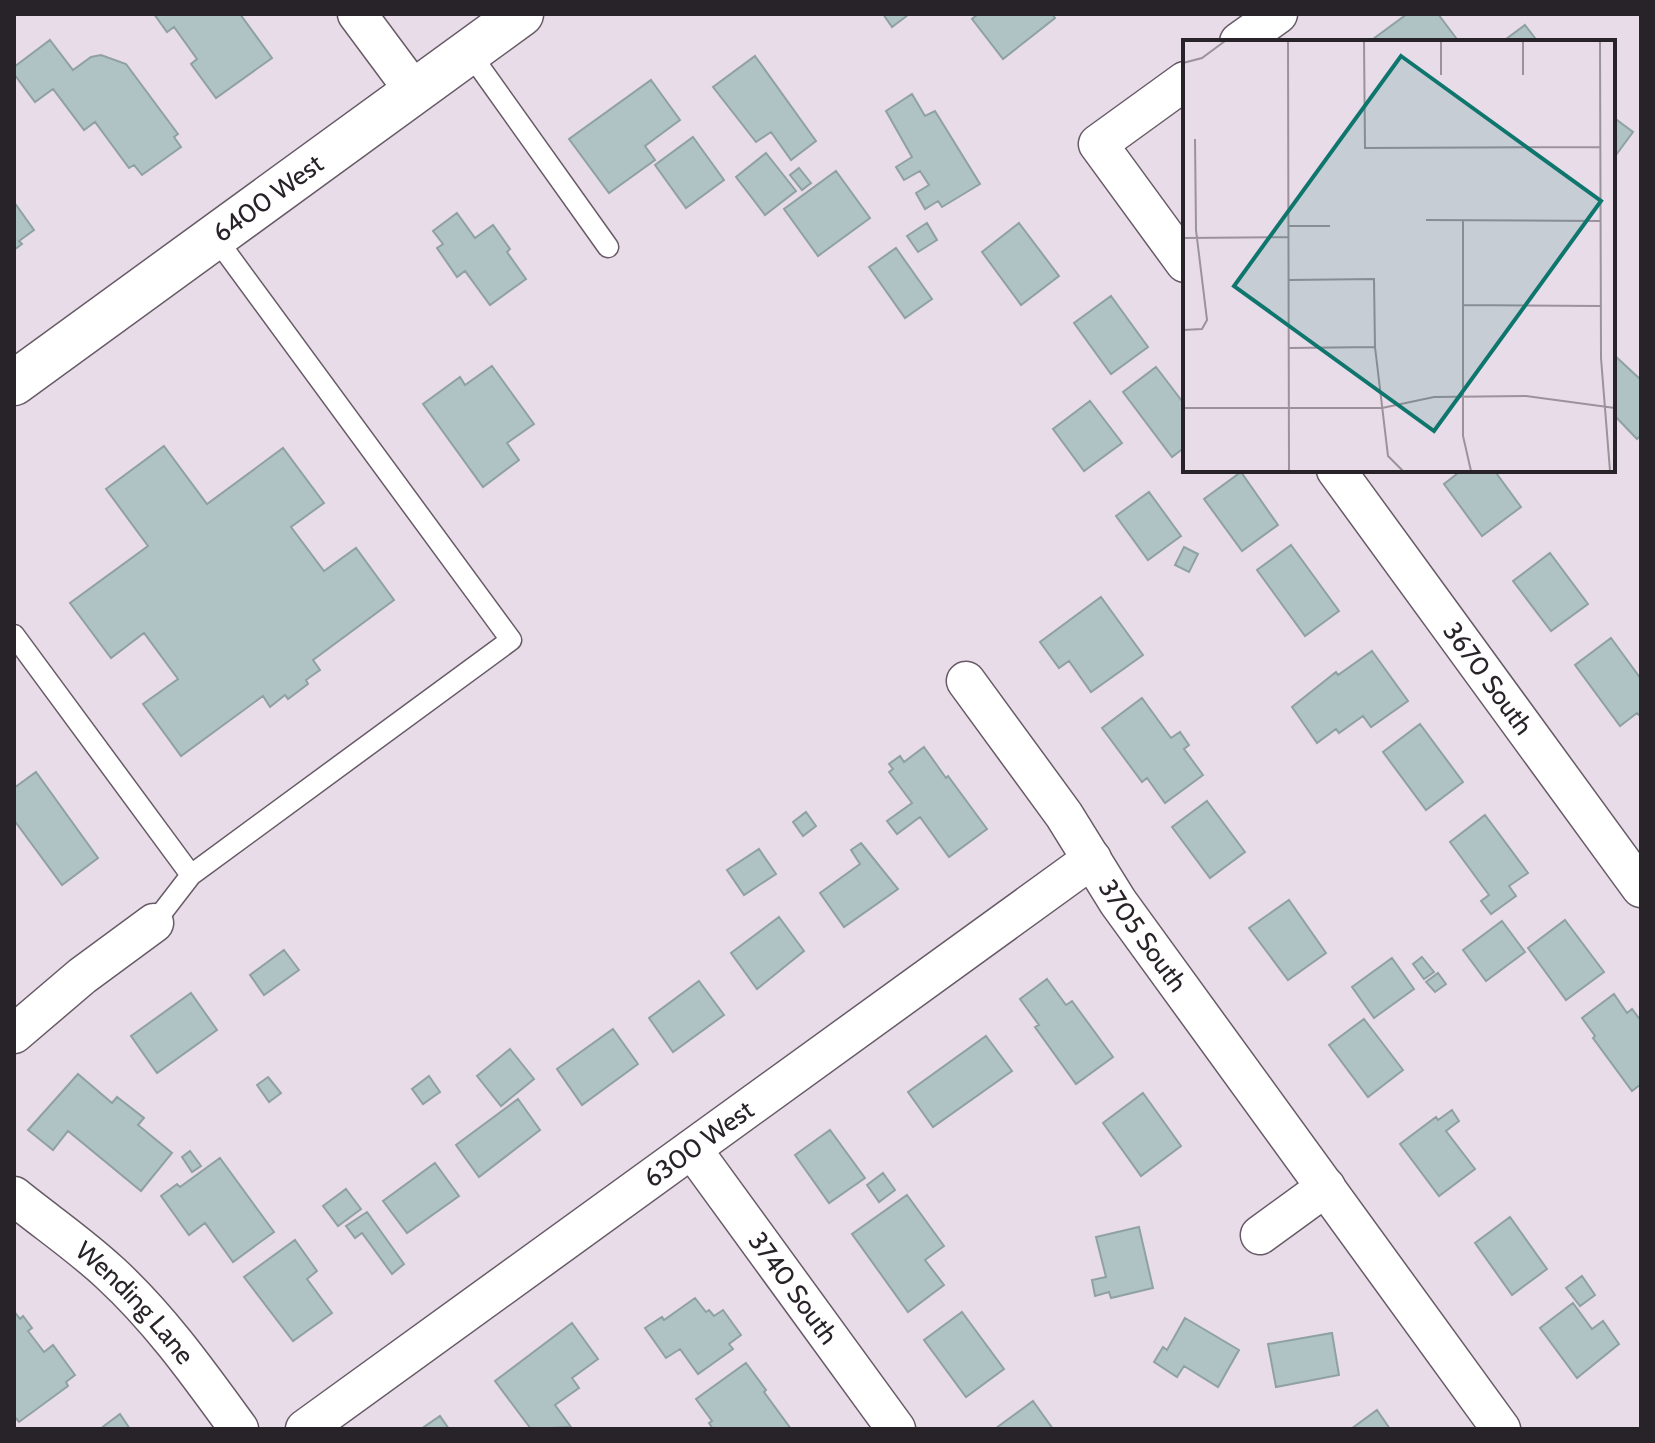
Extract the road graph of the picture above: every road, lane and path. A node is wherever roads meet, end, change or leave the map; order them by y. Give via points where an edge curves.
1 (357, 14) edge
2 (521, 14) edge
3 (1278, 14) edge
4 (1242, 40) edge
5 (469, 52) junction
6 (1183, 82) edge
7 (415, 92) junction
8 (215, 237) junction
9 (608, 247) dead end
10 (1183, 260) edge
11 (14, 383) edge
12 (1337, 472) edge
13 (14, 635) edge
14 (966, 681) dead end
15 (1092, 859) junction
16 (191, 875) junction
17 (1641, 888) edge
18 (154, 923) joint
19 (14, 1034) edge
20 (692, 1149) junction
21 (1326, 1187) junction
22 (14, 1196) edge
23 (1260, 1235) dead end
24 (239, 1429) edge
25 (305, 1429) edge
26 (896, 1429) edge
27 (1501, 1429) edge

1 - 7 street
2 - 5 street, 6400 West
3 - 4 street
5 - 7 street, 6400 West
5 - 9 lane
6 - 10 street via 1098,144
7 - 8 street, 6400 West
8 - 11 street, 6400 West
8 - 16 lane via 511,640
12 - 17 street, 3670 South
13 - 16 lane
14 - 15 street, 3705 South
15 - 20 street, 6300 West
15 - 21 street, 3705 South
16 - 18 lane
18 - 19 street
20 - 25 street, 6300 West
20 - 26 street, 3740 South
21 - 23 street
21 - 27 street, 3705 South
22 - 24 street, Wending Lane via 135,1298

